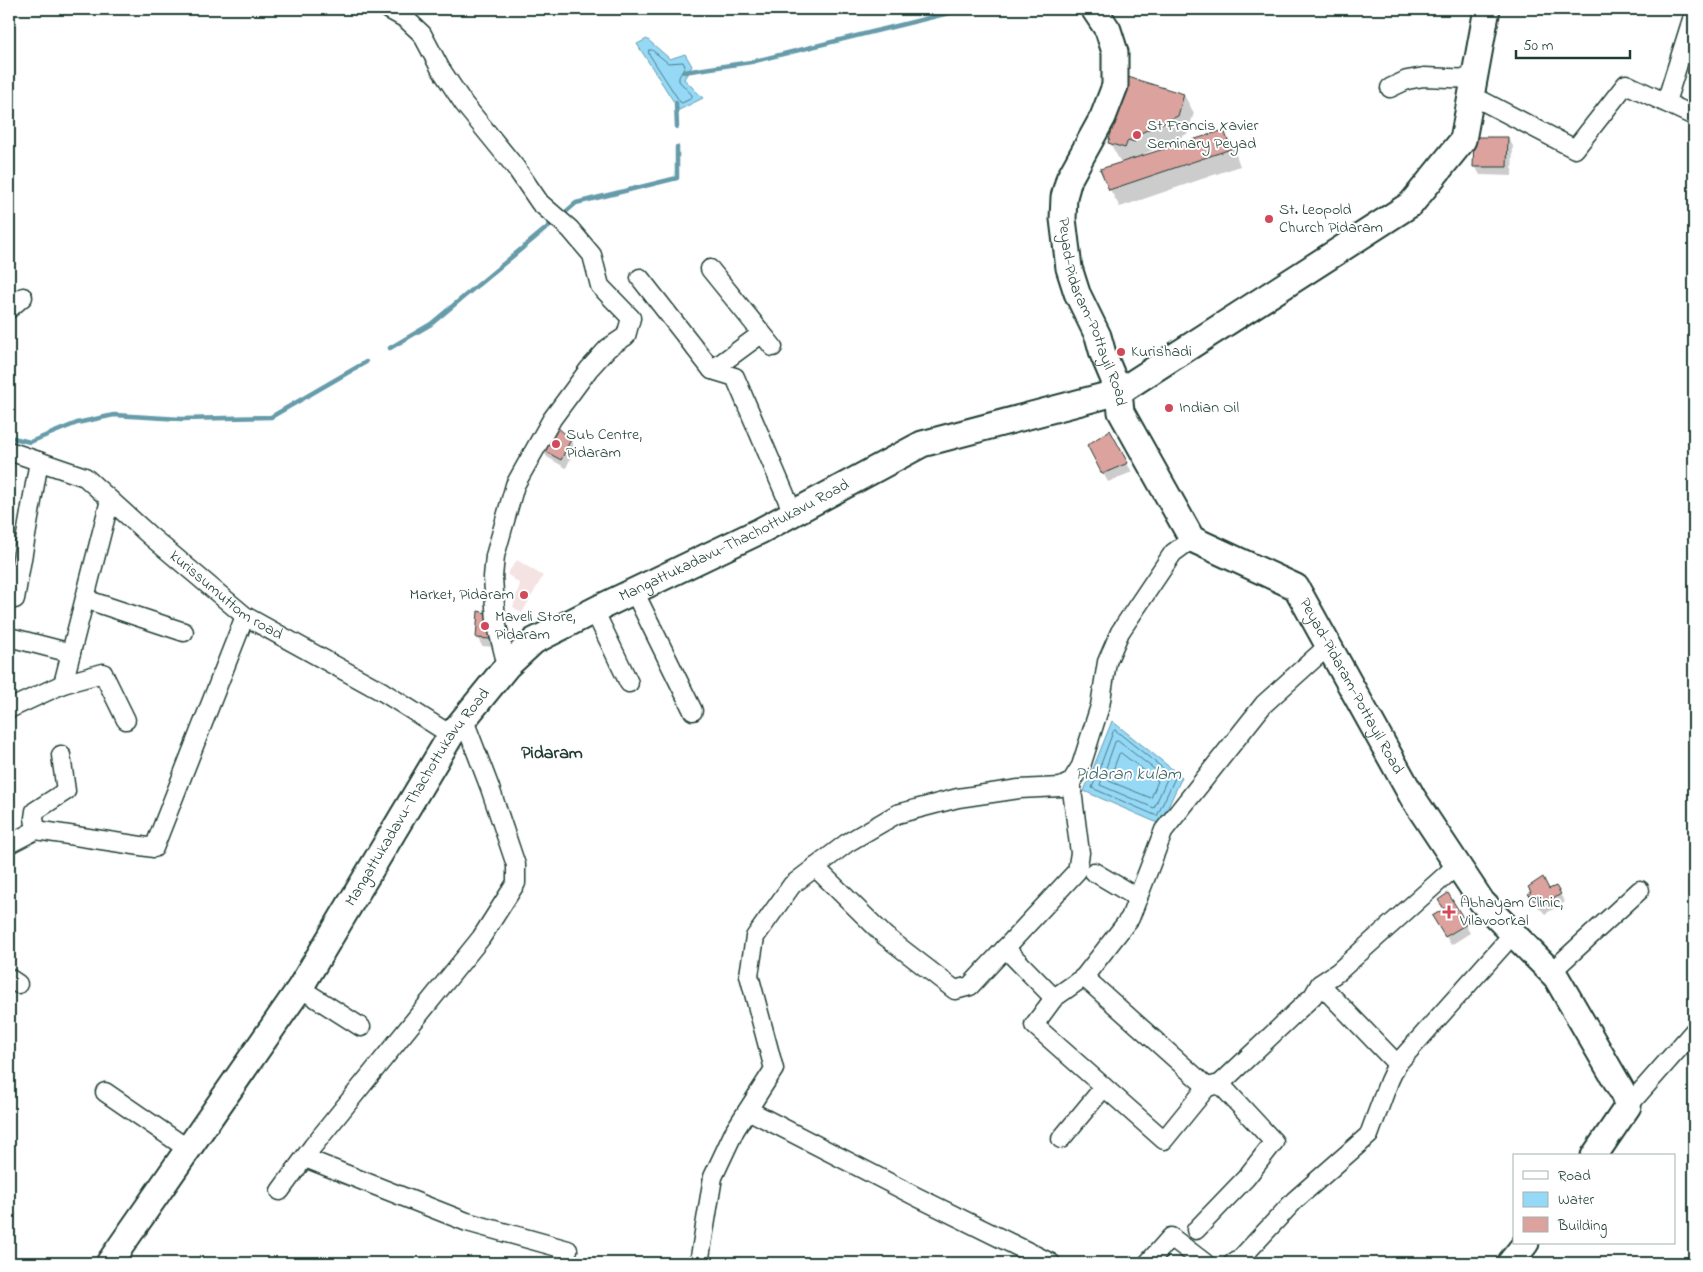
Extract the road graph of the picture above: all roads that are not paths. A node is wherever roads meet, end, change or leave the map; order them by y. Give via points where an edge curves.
1 (388, 9) edge
2 (1094, 9) edge
3 (1488, 9) edge
4 (1694, 13) edge
5 (1473, 87) junction
6 (1390, 88) dead end
7 (1666, 102) junction
8 (1694, 116) edge
9 (710, 269) dead end
10 (640, 278) dead end
11 (22, 297) dead end
12 (9, 309) edge
13 (761, 334) junction
14 (773, 348) dead end
15 (712, 370) junction
16 (1119, 392) junction
17 (9, 451) edge
18 (39, 461) junction
19 (110, 500) junction
20 (793, 513) junction
21 (1192, 539) junction
22 (634, 591) junction
23 (15, 599) dead end
24 (85, 599) junction
25 (594, 610) junction
26 (245, 616) junction
27 (184, 632) dead end
28 (9, 637) edge
29 (1328, 646) junction
30 (71, 653) junction
31 (506, 666) junction
32 (628, 683) dead end
33 (63, 684) junction
34 (9, 709) edge
35 (693, 711) dead end
36 (126, 720) dead end
37 (458, 727) junction
38 (61, 755) dead end
39 (1071, 782) junction
40 (36, 830) junction
41 (9, 844) edge
42 (1457, 865) junction
43 (815, 867) junction
44 (1094, 872) dead end
45 (1640, 890) dead end
46 (1138, 898) junction
47 (1513, 934) junction
48 (1006, 948) junction
49 (1551, 972) junction
50 (1084, 977) junction
51 (1320, 984) junction
52 (300, 988) junction
53 (1054, 998) junction
54 (360, 1027) dead end
55 (1694, 1030) edge
56 (1397, 1064) junction
57 (1214, 1086) junction
58 (1104, 1087) junction
59 (105, 1092) dead end
60 (1628, 1106) junction
61 (748, 1110) junction
62 (1060, 1139) dead end
63 (188, 1149) junction
64 (1595, 1154) edge
65 (305, 1158) junction
66 (280, 1191) dead end
67 (1196, 1230) dead end
68 (1525, 1244) edge
69 (568, 1250) dead end
70 (109, 1263) edge
71 (699, 1263) edge
72 (1052, 1263) edge
73 (1148, 1263) edge
74 (1206, 1263) edge
75 (1233, 1263) edge
76 (1510, 1263) edge

1 - 31 street via 406,19 422,34 464,104 540,203 570,229 592,255 600,286 631,318 626,336 608,348 589,369 552,419 515,485 494,556 496,622
2 - 16 main road, Peyad-Pidaram-Pottayil Road via 1108,30 1115,52 1115,86 1103,116 1069,179 1063,219 1069,268 1077,293 1098,336
3 - 5 main road, Mangattukadavu-Thachottukavu Road
4 - 7 street
5 - 6 street via 1424,77
5 - 7 street via 1575,149 1626,84
5 - 16 main road, Mangattukadavu-Thachottukavu Road via 1463,140 1411,204
7 - 8 street
9 - 13 street
10 - 15 street
11 - 12 street
13 - 14 street
13 - 15 street
15 - 20 street via 735,377
16 - 20 main road, Mangattukadavu-Thachottukavu Road via 922,444
16 - 21 main road, Peyad-Pidaram-Pottayil Road via 1121,412
17 - 18 street, kurissumuttom road
18 - 19 street, kurissumuttom road via 85,477
18 - 23 street
19 - 24 street
19 - 26 street, kurissumuttom road
20 - 22 main road, Mangattukadavu-Thachottukavu Road
21 - 29 main road, Peyad-Pidaram-Pottayil Road via 1296,587
21 - 39 street via 1174,553 1120,632 1107,662 1100,706 1080,766
22 - 25 main road, Mangattukadavu-Thachottukavu Road
22 - 35 street
24 - 27 street
24 - 30 street
25 - 31 main road, Mangattukadavu-Thachottukavu Road via 534,641
25 - 32 street
26 - 37 street, kurissumuttom road via 383,692
26 - 40 street via 154,848
28 - 30 street
29 - 42 main road, Peyad-Pidaram-Pottayil Road via 1413,798
29 - 46 street via 1264,704 1164,830
30 - 33 street
31 - 37 main road, Mangattukadavu-Thachottukavu Road
33 - 34 street
33 - 36 street via 103,673
37 - 52 main road, Mangattukadavu-Thachottukavu Road
37 - 65 street via 490,788 516,865 516,883 481,938
38 - 40 street via 66,792 35,811
39 - 43 street via 1061,787 958,798 897,814 847,843
39 - 48 street via 1080,853 1077,872
40 - 41 street
42 - 47 main road, Peyad-Pidaram-Pottayil Road via 1482,902
42 - 51 street via 1338,972
43 - 48 street via 885,936 955,990 970,986
43 - 61 street via 792,885 755,937 749,975 774,1069
44 - 46 street
45 - 49 street
46 - 50 street via 1130,918
47 - 49 main road, Peyad-Pidaram-Pottayil Road
47 - 56 street
48 - 53 street
49 - 60 main road, Peyad-Pidaram-Pottayil Road
50 - 53 street
50 - 57 street
51 - 56 street
51 - 57 street via 1313,996
52 - 54 street
52 - 63 main road, Mangattukadavu-Thachottukavu Road
53 - 58 street via 1034,1025
55 - 60 street
56 - 75 street via 1369,1135 1295,1200
57 - 58 street via 1164,1140
57 - 67 street via 1274,1142 1246,1178
58 - 62 street
59 - 63 street
60 - 64 main road
61 - 71 street via 713,1177
61 - 72 street
63 - 70 main road, Mangattukadavu-Thachottukavu Road
65 - 66 street
65 - 69 street via 467,1222
68 - 76 main road
73 - 74 street via 1171,1237

